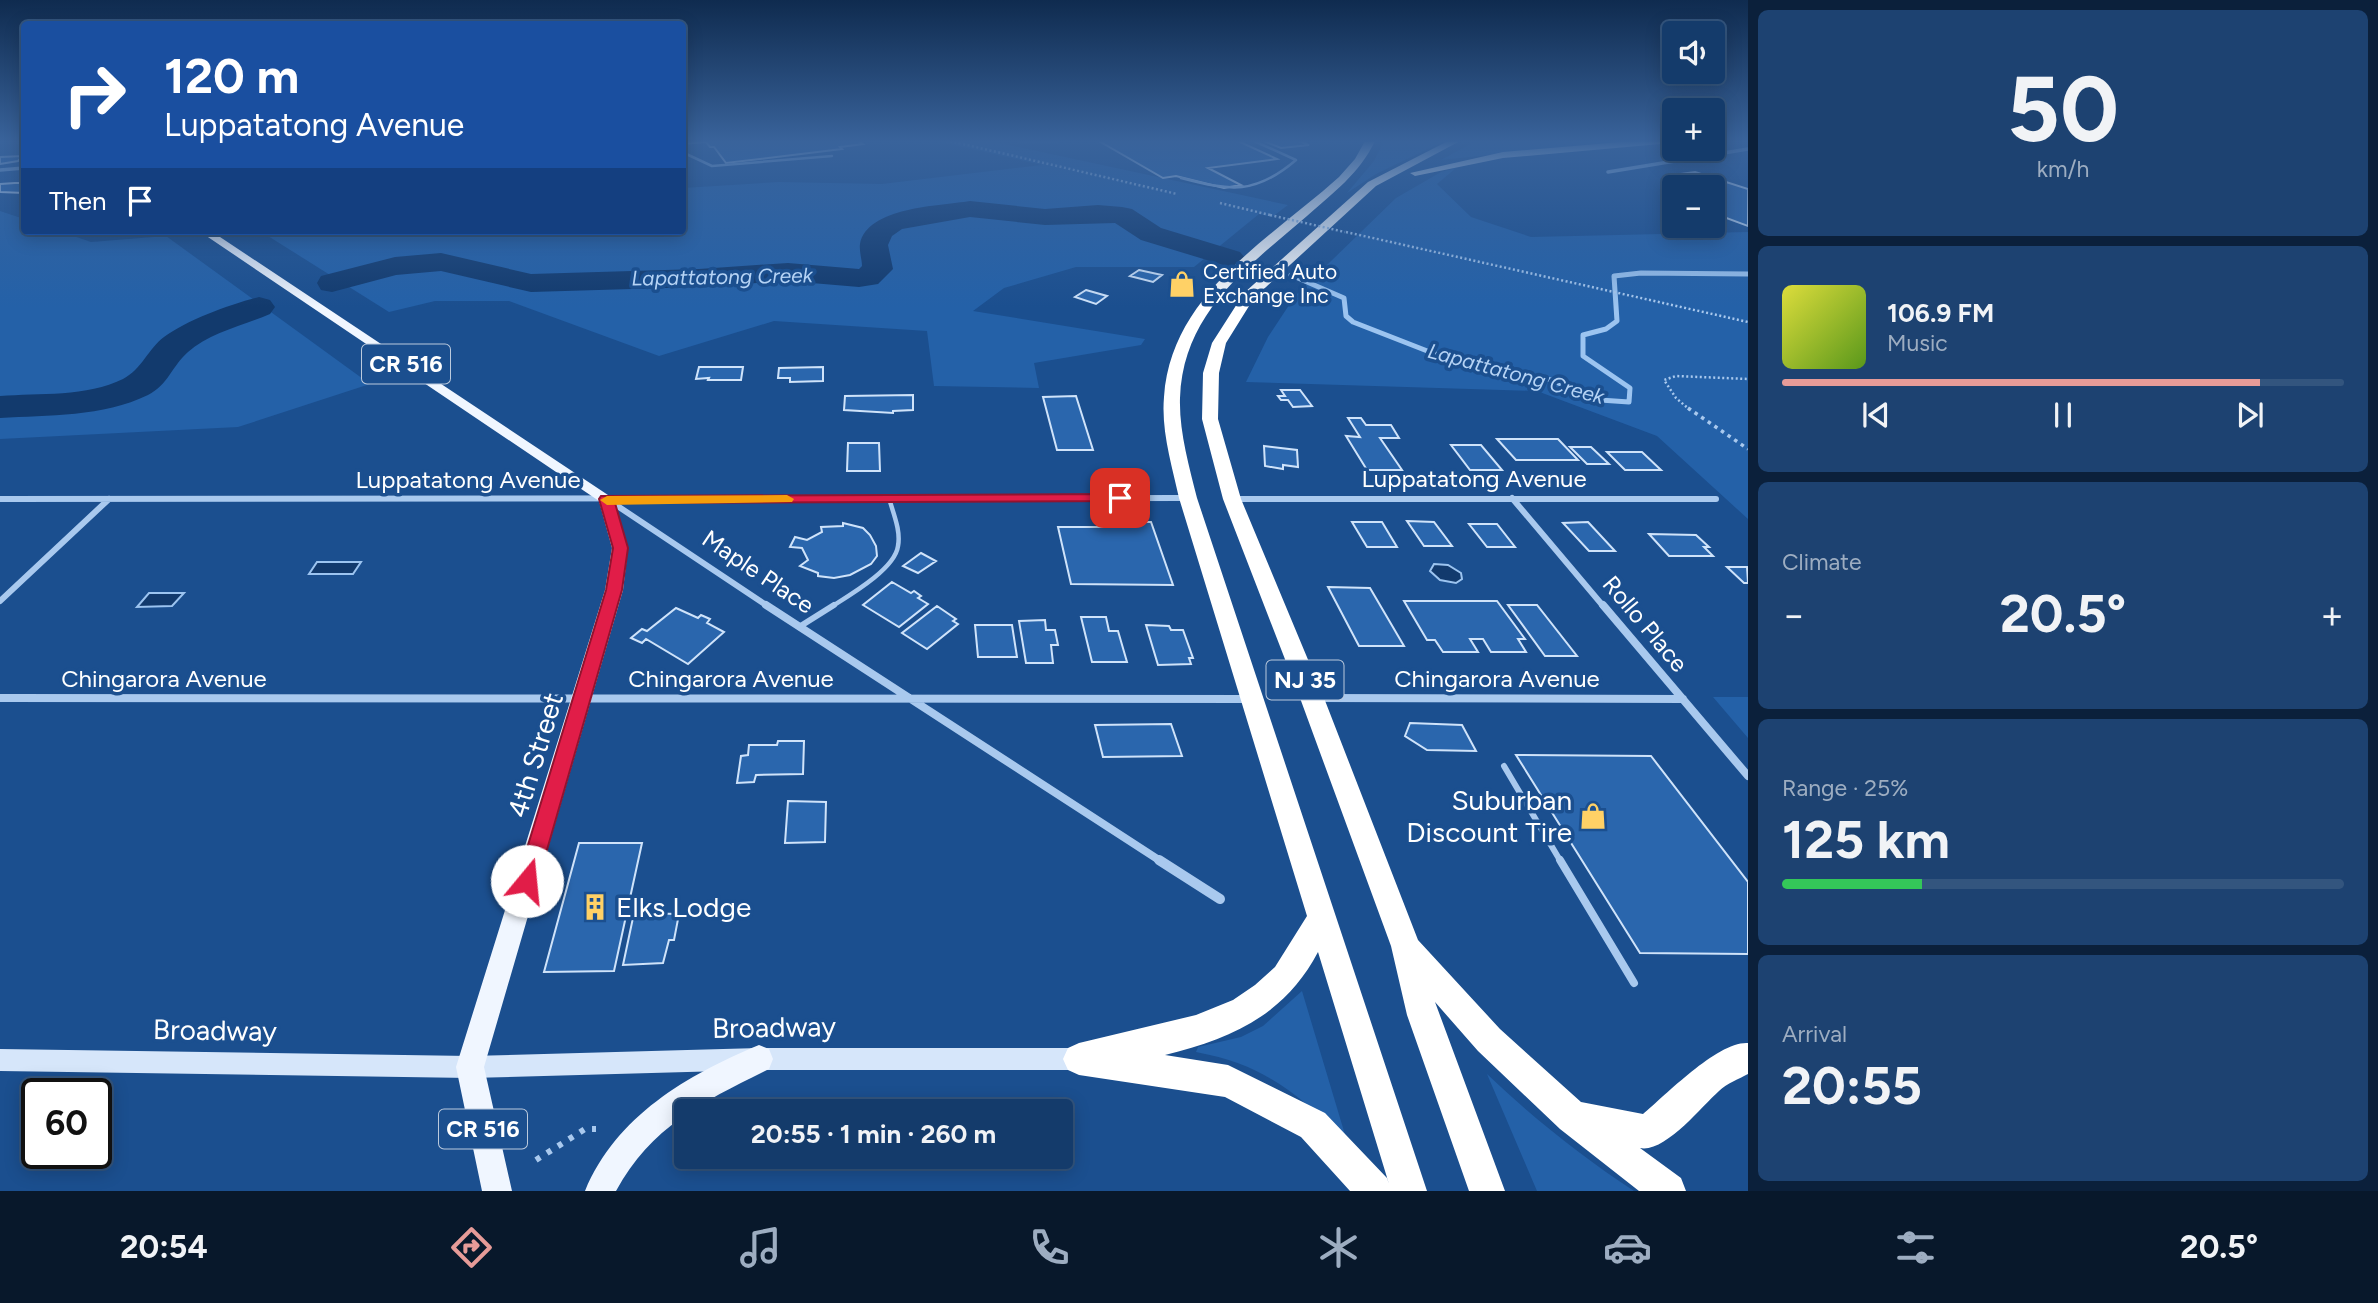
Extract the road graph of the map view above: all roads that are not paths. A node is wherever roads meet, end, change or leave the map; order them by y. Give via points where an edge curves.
1 (1322, 197) edge
2 (1358, 197) edge
3 (210, 235) edge
4 (889, 498) junction
5 (1188, 498) junction
6 (1512, 498) junction
7 (0, 499) edge
8 (108, 499) junction
9 (606, 499) junction
10 (1232, 499) junction
11 (1716, 499) dead end
12 (0, 601) edge
13 (799, 627) junction
14 (0, 698) edge
15 (584, 698) junction
16 (906, 698) junction
17 (1312, 698) junction
18 (1251, 699) junction
19 (1683, 699) junction
20 (1504, 766) dead end
21 (1748, 776) edge
22 (1220, 899) dead end
23 (1322, 917) junction
24 (1406, 946) junction
25 (1634, 983) dead end
26 (1747, 1058) edge
27 (759, 1059) junction
28 (1079, 1059) junction
29 (0, 1060) edge
30 (470, 1066) junction
31 (1572, 1117) junction
32 (497, 1191) edge
33 (600, 1191) edge
34 (1374, 1191) edge
35 (1409, 1191) edge
36 (1487, 1191) edge
37 (1668, 1191) edge

1 - 5 highway, NJ 35 via 1207,298 1180,344 1170,411
2 - 10 highway, NJ 35 via 1249,296 1219,343 1210,373 1210,419
3 - 9 main road, Maple Place / CR 516
4 - 5 street, Luppatatong Avenue
4 - 9 street, Luppatatong Avenue
4 - 13 lane via 898,550 887,566
5 - 18 highway, NJ 35
6 - 10 street, Luppatatong Avenue
6 - 11 street, Luppatatong Avenue
6 - 19 street, Rollo Place
7 - 8 street, Luppatatong Avenue
8 - 9 street, Luppatatong Avenue
8 - 12 street
9 - 13 street, Maple Place
9 - 15 main road, 4th Street / CR 516 via 620,548 614,590
10 - 17 highway, NJ 35
13 - 16 street, Maple Place
14 - 15 street, Chingarora Avenue
15 - 16 street, Chingarora Avenue
15 - 30 main road, 4th Street / CR 516
16 - 18 street, Chingarora Avenue
16 - 22 street, Maple Place
17 - 19 street, Chingarora Avenue
17 - 24 highway, NJ 35
18 - 23 highway, NJ 35
19 - 21 street, Rollo Place
20 - 25 lane
23 - 28 highway via 1287,975 1258,1004 1220,1024
23 - 35 highway, NJ 35
24 - 31 highway via 1489,1040
24 - 36 highway, NJ 35 via 1423,1015
26 - 31 highway via 1709,1077 1648,1132
27 - 28 main road, Broadway
27 - 30 main road, Broadway
27 - 33 main road via 684,1097 636,1134 614,1162
28 - 34 highway via 1228,1081 1313,1125
29 - 30 main road, Broadway
30 - 32 main road, CR 516
31 - 37 highway

